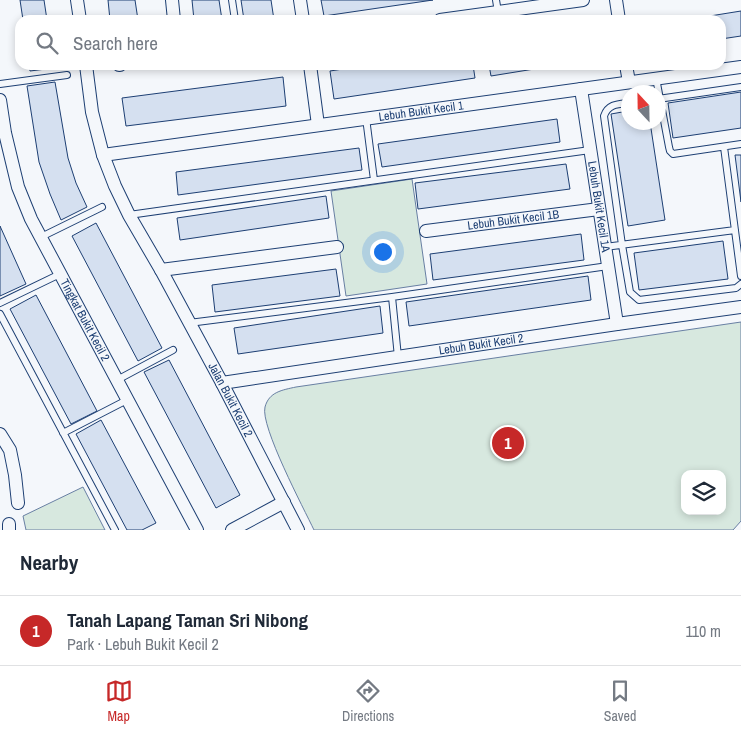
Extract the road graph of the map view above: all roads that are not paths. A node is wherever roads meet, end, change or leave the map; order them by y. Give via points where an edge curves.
1 (77, 0) edge
2 (172, 0) edge
3 (232, 0) edge
4 (300, 0) edge
5 (583, 0) edge
6 (616, 0) edge
7 (497, 6) edge
8 (79, 15) edge
9 (174, 15) edge
10 (234, 15) edge
11 (302, 15) edge
12 (460, 15) edge
13 (618, 15) edge
14 (741, 67) edge
15 (726, 69) edge
16 (87, 70) edge
17 (311, 70) edge
18 (627, 70) edge
19 (718, 70) edge
20 (67, 75) dead end
21 (656, 78) junction
22 (629, 82) junction
23 (0, 84) edge
24 (657, 85) edge
25 (741, 87) edge
26 (581, 89) junction
27 (666, 98) edge
28 (0, 100) edge
29 (621, 104) edge
30 (366, 118) junction
31 (318, 125) junction
32 (665, 130) edge
33 (2, 133) edge
34 (741, 144) edge
35 (724, 147) junction
36 (590, 150) junction
37 (103, 155) junction
38 (374, 180) junction
39 (102, 207) dead end
40 (599, 209) junction
41 (129, 216) junction
42 (735, 230) junction
43 (426, 231) dead end
44 (41, 237) junction
45 (622, 245) junction
46 (338, 247) dead end
47 (605, 247) junction
48 (608, 266) junction
49 (161, 270) junction
50 (60, 274) junction
51 (741, 276) edge
52 (741, 284) edge
53 (392, 297) junction
54 (0, 303) edge
55 (741, 307) edge
56 (0, 314) edge
57 (189, 323) junction
58 (617, 324) junction
59 (173, 350) dead end
60 (398, 357) junction
61 (116, 380) junction
62 (222, 383) junction
63 (127, 400) junction
64 (63, 433) junction
65 (0, 434) edge
66 (284, 502) junction
67 (18, 503) dead end
68 (115, 530) edge
69 (197, 530) edge
70 (232, 530) edge
71 (298, 530) edge

1 - 8 street
2 - 9 street
3 - 10 lane
4 - 11 street
5 - 7 street
6 - 13 street
7 - 12 street
14 - 15 street, Lebuh Bukit Kecil 1
16 - 37 street, Jalan Bukit Kecil 2 via 92,112
17 - 31 street
18 - 22 street
19 - 21 street, Lebuh Bukit Kecil 1
20 - 23 lane
21 - 22 street, Lebuh Bukit Kecil 1
21 - 24 lane
22 - 26 street, Lebuh Bukit Kecil 1
25 - 27 lane
26 - 30 street, Lebuh Bukit Kecil 1
26 - 36 street, Lebuh Bukit Kecil 1A
28 - 33 street, Tingkat Bukit Kecil 2
29 - 45 lane via 612,105 604,116
30 - 31 street, Lebuh Bukit Kecil 1
30 - 38 lane
31 - 37 street, Lebuh Bukit Kecil 1
32 - 35 lane via 673,154
33 - 44 street, Tingkat Bukit Kecil 2 via 18,188
34 - 35 lane
35 - 42 lane
36 - 38 lane
36 - 40 street, Lebuh Bukit Kecil 1A
37 - 41 street, Jalan Bukit Kecil 2
38 - 41 lane
39 - 44 lane
40 - 43 street, Lebuh Bukit Kecil 1B
40 - 47 street, Lebuh Bukit Kecil 1A
41 - 49 street, Jalan Bukit Kecil 2
42 - 45 lane
42 - 51 lane
44 - 50 street, Tingkat Bukit Kecil 2
45 - 47 lane
45 - 52 lane via 630,292 639,300 736,288
46 - 49 street
47 - 48 street, Lebuh Bukit Kecil 1A
48 - 53 lane
48 - 58 street, Lebuh Bukit Kecil 1A
49 - 57 street, Jalan Bukit Kecil 2
50 - 54 lane
50 - 61 street, Tingkat Bukit Kecil 2
53 - 57 lane
53 - 60 lane
55 - 58 street, Lebuh Bukit Kecil 2
56 - 64 lane
57 - 62 street, Jalan Bukit Kecil 2
58 - 60 street, Lebuh Bukit Kecil 2
59 - 61 lane
60 - 62 street, Lebuh Bukit Kecil 2
61 - 63 street, Tingkat Bukit Kecil 2
62 - 66 street, Jalan Bukit Kecil 2
63 - 64 lane
63 - 69 street, Tingkat Bukit Kecil 2
64 - 68 lane
65 - 67 street via 10,450
66 - 70 street
66 - 71 street, Jalan Bukit Kecil 2

